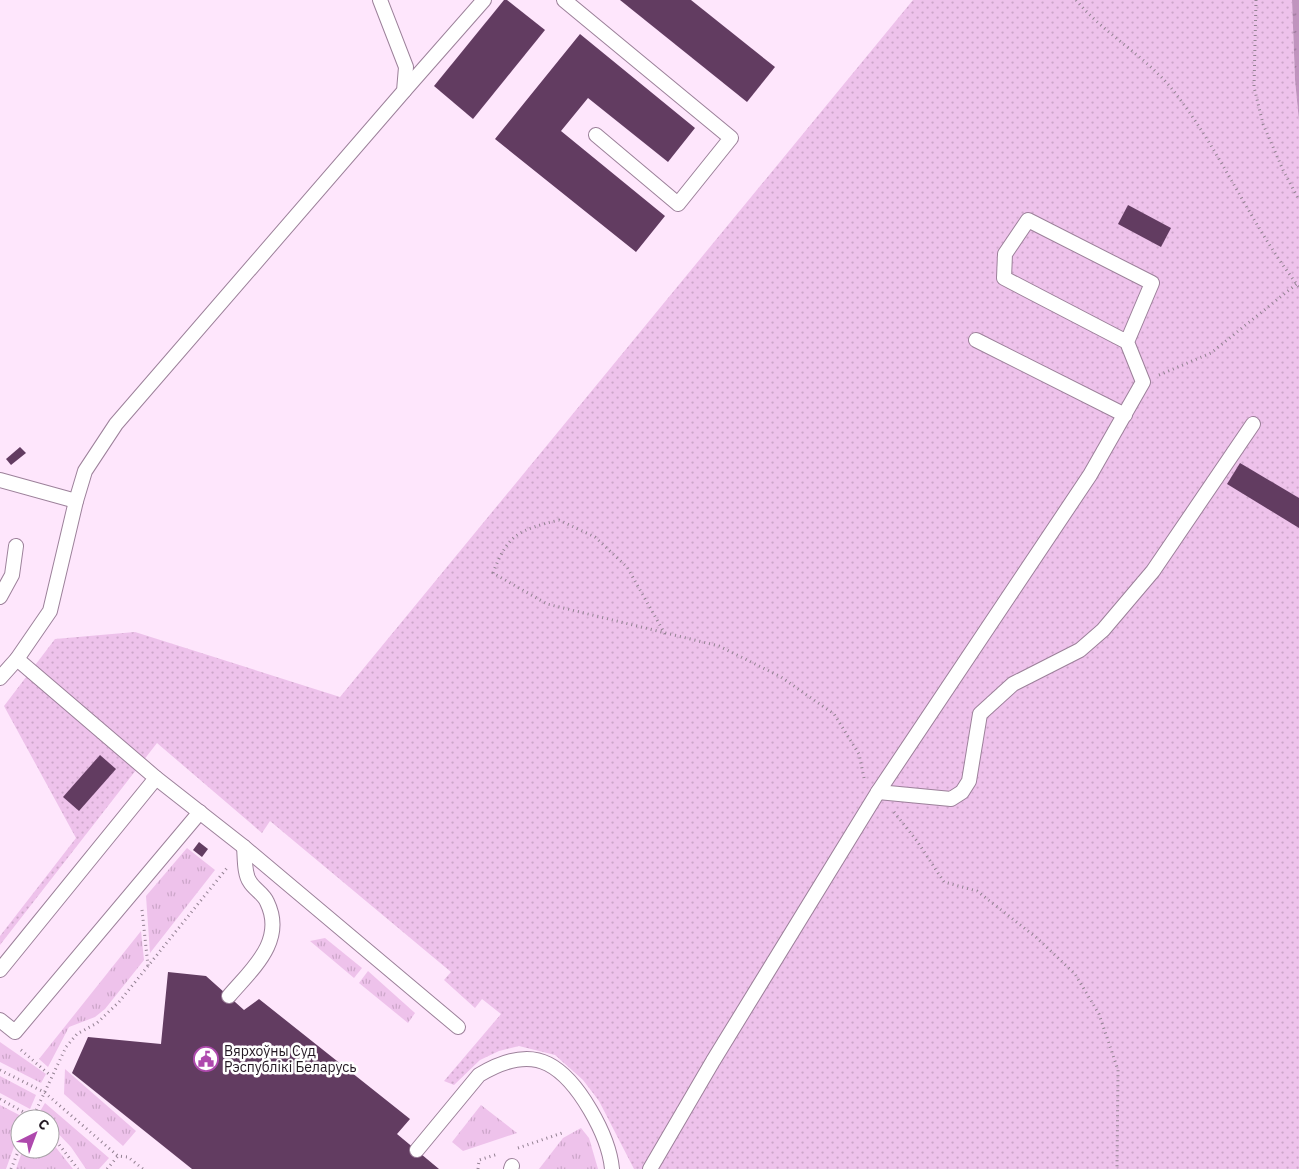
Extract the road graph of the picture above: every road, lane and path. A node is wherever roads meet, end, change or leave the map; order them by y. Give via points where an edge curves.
1 (380, 0) edge
2 (484, 0) edge
3 (564, 0) edge
4 (1076, 0) edge
5 (1256, 0) edge
6 (404, 90) junction
7 (596, 135) dead end
8 (1299, 200) edge
9 (1298, 284) edge
10 (976, 340) dead end
11 (1127, 342) junction
12 (1143, 382) junction
13 (1125, 415) junction
14 (1253, 424) dead end
15 (0, 480) edge
16 (76, 501) junction
17 (16, 546) dead end
18 (0, 597) edge
19 (665, 634) junction
20 (17, 659) junction
21 (0, 678) edge
22 (156, 778) junction
23 (878, 792) junction
24 (870, 806) junction
25 (200, 812) junction
26 (244, 847) junction
27 (140, 884) junction
28 (148, 967) junction
29 (0, 970) edge
30 (229, 996) dead end
31 (0, 1020) edge
32 (458, 1027) dead end
33 (15, 1045) dead end
34 (0, 1070) edge
35 (51, 1076) junction
36 (44, 1092) junction
37 (0, 1099) edge
38 (18, 1109) edge
39 (37, 1109) edge
40 (60, 1146) edge
41 (417, 1150) dead end
42 (118, 1156) junction
43 (78, 1169) edge
44 (108, 1169) edge
45 (143, 1169) edge
46 (612, 1169) edge
47 (650, 1169) edge
48 (1117, 1169) edge

1 - 6 lane via 406,67
2 - 6 lane
3 - 7 lane via 731,138 678,204
4 - 9 path via 1175,92 1204,133 1270,247
5 - 8 path via 1254,87 1263,124 1282,170
6 - 16 lane via 116,424 85,471
9 - 12 path via 1211,353
10 - 13 lane
11 - 11 lane via 1004,278 1005,254 1028,220 1152,283
11 - 12 lane
12 - 13 lane
13 - 23 lane via 1090,475
14 - 23 lane via 1153,571 1103,630 1080,650 1013,684 980,714 969,781 962,792 951,799
15 - 16 lane
16 - 20 lane via 50,611
17 - 18 lane via 12,575
19 - 19 path via 547,604 493,573 501,552 522,530 559,520 595,536 627,567
19 - 24 path via 719,646 781,677 834,714 859,754
20 - 21 lane
20 - 22 lane
22 - 25 lane
22 - 29 lane
23 - 24 lane
23 - 48 path via 944,882 977,891 1037,938 1075,974 1099,1014 1118,1070
24 - 47 lane
25 - 26 lane
25 - 27 lane
26 - 28 path
26 - 30 lane via 248,880 267,901 274,930 262,957
26 - 32 lane
27 - 28 path
27 - 31 lane via 15,1032
28 - 35 path via 98,1023 77,1034 66,1047
33 - 35 path
34 - 36 path
35 - 36 path
36 - 39 path
36 - 42 path
37 - 38 path
40 - 43 path
41 - 46 lane via 479,1075 493,1066 524,1058 547,1063 563,1074 596,1121
42 - 44 path
42 - 45 path via 128,1157

